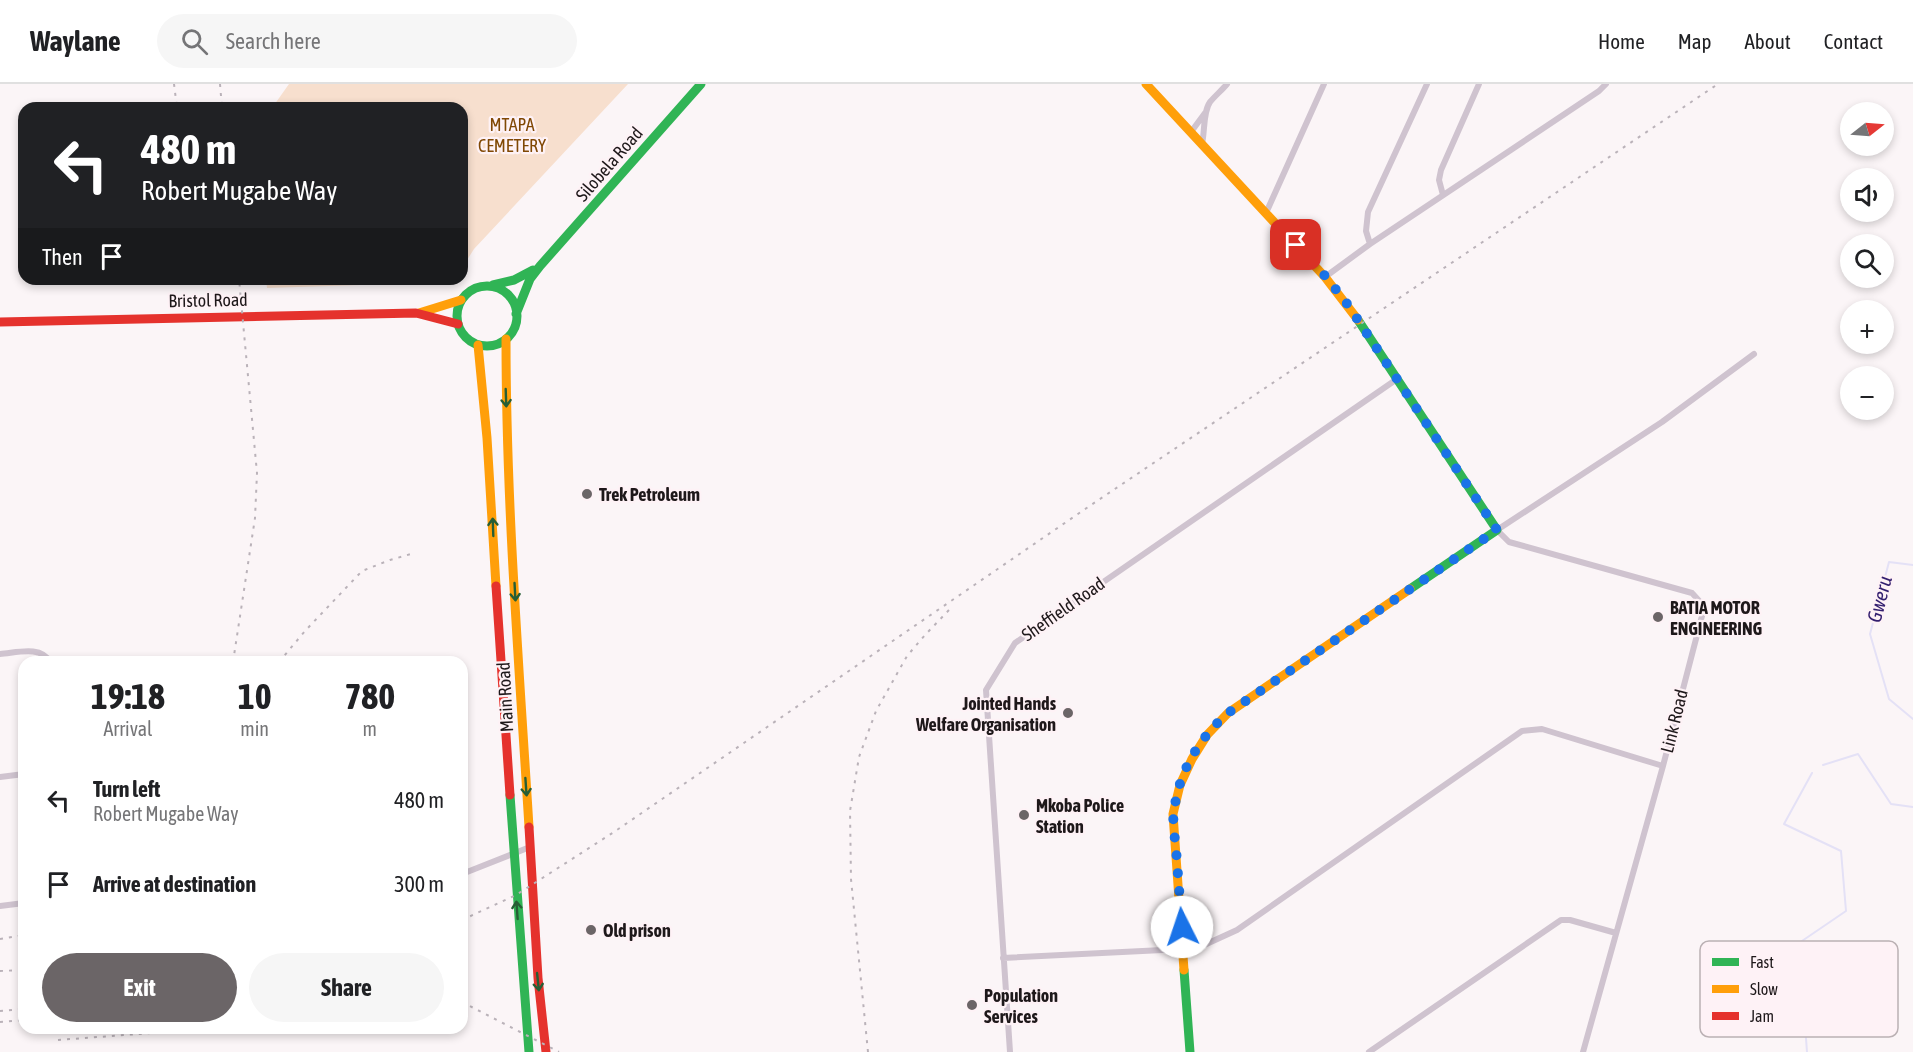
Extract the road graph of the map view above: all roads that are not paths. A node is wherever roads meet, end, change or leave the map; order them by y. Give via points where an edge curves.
1 (701, 84) edge
2 (1146, 84) edge
3 (1227, 84) edge
4 (1324, 84) edge
5 (1427, 84) edge
6 (1479, 84) edge
7 (1606, 84) edge
8 (1205, 112) junction
9 (1191, 132) junction
10 (1202, 144) junction
11 (1443, 195) junction
12 (1266, 213) junction
13 (1370, 244) junction
14 (540, 266) junction
15 (1326, 277) junction
16 (488, 286) junction
17 (461, 300) junction
18 (416, 313) junction
19 (516, 314) junction
20 (0, 322) edge
21 (458, 324) junction
22 (506, 339) junction
23 (478, 345) junction
24 (1754, 354) dead end
25 (1397, 379) junction
26 (1497, 530) junction
27 (0, 654) edge
28 (45, 656) edge
29 (522, 713) junction
30 (505, 714) junction
31 (1663, 766) junction
32 (18, 775) edge
33 (0, 777) edge
34 (530, 847) junction
35 (513, 854) junction
36 (468, 872) edge
37 (18, 904) edge
38 (0, 906) edge
39 (1616, 933) junction
40 (1183, 949) junction
41 (1003, 958) junction
42 (529, 1052) edge
43 (546, 1052) edge
44 (1010, 1052) edge
45 (1190, 1052) edge
46 (1370, 1052) edge
47 (1584, 1052) edge

1 - 14 main road, Silobela Road
2 - 9 main road
3 - 8 street
4 - 12 street
5 - 13 street via 1368,212 1366,231
6 - 11 street via 1441,171
7 - 11 street
8 - 9 street
8 - 10 street
9 - 10 main road
10 - 12 main road
11 - 13 street
12 - 15 main road
13 - 15 street
14 - 16 main road, Silobela Road via 522,277
14 - 19 main road, Silobela Road via 530,279
15 - 25 main road
16 - 17 main road via 473,289
16 - 19 main road via 508,295
17 - 18 main road, Bristol Road
17 - 21 main road
18 - 20 main road, Bristol Road
18 - 21 main road, Bristol Road
19 - 22 main road via 514,328
21 - 23 main road via 462,333
22 - 23 main road via 490,346
22 -> 29 main road, Main Road
30 -> 23 main road, Main Road
24 - 26 street via 1662,422
25 - 26 main road
25 - 41 street, Sheffield Road via 1015,643 986,690
26 - 31 street, Link Road via 1509,542 1692,592 1698,597 1703,612
26 - 40 main road via 1228,713 1202,740 1184,775 1173,814
27 - 28 street via 39,651
29 - 30 main road
29 -> 34 main road, Main Road
30 - 35 main road, Main Road
31 - 39 street, Link Road
31 - 40 street via 1542,729 1522,730 1237,930 1202,946
32 - 33 street
34 - 35 street
34 -> 43 main road, Main Road
35 - 36 street
42 -> 35 main road, Main Road
37 - 38 street
39 - 46 street via 1562,920
39 - 47 street, Link Road
40 - 41 street
40 - 45 main road
41 - 44 street, Sheffield Road

